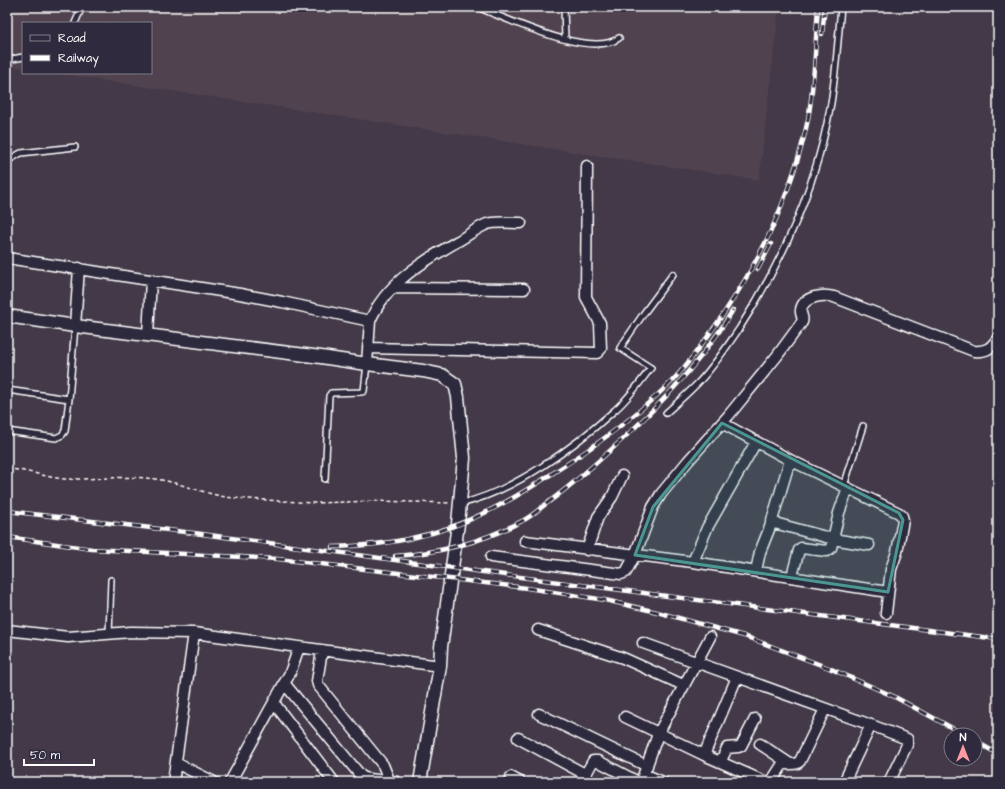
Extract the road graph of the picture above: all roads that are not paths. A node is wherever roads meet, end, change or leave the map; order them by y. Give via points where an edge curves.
1 (82, 7) edge
2 (477, 7) edge
3 (564, 7) edge
4 (841, 7) edge
5 (75, 22) edge
6 (619, 38) dead end
7 (565, 39) junction
8 (22, 57) edge
9 (7, 60) edge
10 (75, 147) dead end
11 (7, 161) edge
12 (586, 166) dead end
13 (521, 223) dead end
14 (7, 258) edge
15 (79, 268) junction
16 (674, 274) dead end
17 (151, 280) junction
18 (393, 288) junction
19 (524, 289) dead end
20 (7, 316) edge
21 (370, 321) junction
22 (75, 326) junction
23 (148, 335) junction
24 (998, 338) edge
25 (368, 348) junction
26 (367, 364) junction
27 (7, 390) edge
28 (69, 399) junction
29 (666, 413) dead end
30 (722, 423) junction
31 (863, 426) dead end
32 (7, 431) edge
33 (756, 442) junction
34 (790, 460) junction
35 (622, 476) dead end
36 (325, 479) dead end
37 (846, 487) junction
38 (459, 504) junction
39 (771, 522) junction
40 (833, 539) junction
41 (525, 541) dead end
42 (869, 545) dead end
43 (587, 550) junction
44 (635, 555) junction
45 (490, 557) dead end
46 (693, 562) junction
47 (756, 571) junction
48 (792, 576) junction
49 (111, 580) dead end
50 (888, 592) junction
51 (886, 613) dead end
52 (7, 630) edge
53 (538, 630) dead end
54 (194, 633) junction
55 (109, 634) junction
56 (710, 637) dead end
57 (643, 643) dead end
58 (298, 647) junction
59 (322, 651) junction
60 (696, 662) junction
61 (440, 666) junction
62 (737, 677) junction
63 (284, 683) junction
64 (683, 685) junction
65 (274, 703) junction
66 (825, 709) junction
67 (540, 714) dead end
68 (625, 717) dead end
69 (755, 719) dead end
70 (871, 725) junction
71 (658, 734) junction
72 (518, 738) dead end
73 (760, 744) dead end
74 (704, 755) junction
75 (721, 762) junction
76 (176, 763) junction
77 (790, 764) junction
78 (642, 776) edge
79 (393, 781) edge
80 (173, 782) edge
81 (214, 782) edge
82 (230, 782) edge
83 (334, 782) edge
84 (420, 782) edge
85 (663, 782) edge
86 (766, 782) edge
87 (771, 782) edge
88 (844, 782) edge
89 (889, 782) edge

1 - 5 lane
2 - 7 lane
3 - 7 lane
4 - 29 lane via 831,103 807,195 765,286 750,311 698,383
6 - 7 lane via 600,44
8 - 9 lane
10 - 11 lane via 21,153
12 - 25 street via 586,297 600,323 600,352
13 - 18 street via 492,223 481,227 415,268
14 - 15 street
15 - 17 street
15 - 22 street
16 - 38 lane via 620,348 651,368 621,405 526,477 490,494
17 - 21 street via 282,302
17 - 23 street
18 - 19 street
18 - 21 street
20 - 22 street
21 - 25 street
22 - 23 street
22 - 28 lane
23 - 26 street
24 - 30 street via 992,348 974,351 834,297 821,295 805,303 801,310 802,322
25 - 26 street
26 - 36 lane via 364,391 336,392 329,396
26 - 38 street via 442,375 455,384 464,458
27 - 28 lane
28 - 32 lane via 62,435 56,438
30 - 33 street
30 - 44 street via 661,494
31 - 37 lane
33 - 34 street
33 - 46 street via 710,522
34 - 37 street
34 - 39 street
35 - 43 street via 612,498 598,517
37 - 40 street
37 - 50 street via 902,516
38 - 61 street
39 - 40 street
39 - 47 street
40 - 42 street
40 - 48 street via 829,550 801,548
41 - 43 street
43 - 44 street
44 - 45 street via 626,572 621,574
44 - 46 street
46 - 47 street
47 - 48 street
48 - 50 street
49 - 55 lane
50 - 51 street
52 - 55 street via 68,637
53 - 64 street via 623,658
54 - 55 street
54 - 58 street
54 - 76 street
56 - 60 street
57 - 60 street
58 - 59 street
58 - 63 street
59 - 61 street
59 - 79 street via 318,685
60 - 62 street
60 - 64 street
61 - 84 street
62 - 66 street
62 - 74 street
63 - 65 street
63 - 79 street via 361,776 367,779
64 - 71 street
65 - 82 street
65 - 83 street
66 - 70 street
66 - 77 street via 800,761
67 - 78 street
68 - 71 street
69 - 75 street via 741,746 729,747
70 - 88 street
70 - 89 street via 907,739 907,745
71 - 74 street
71 - 78 street
72 - 78 street via 584,773 596,760
73 - 77 street
74 - 75 street
75 - 86 street
76 - 80 street
76 - 81 street
77 - 87 street via 782,765
78 - 85 street

